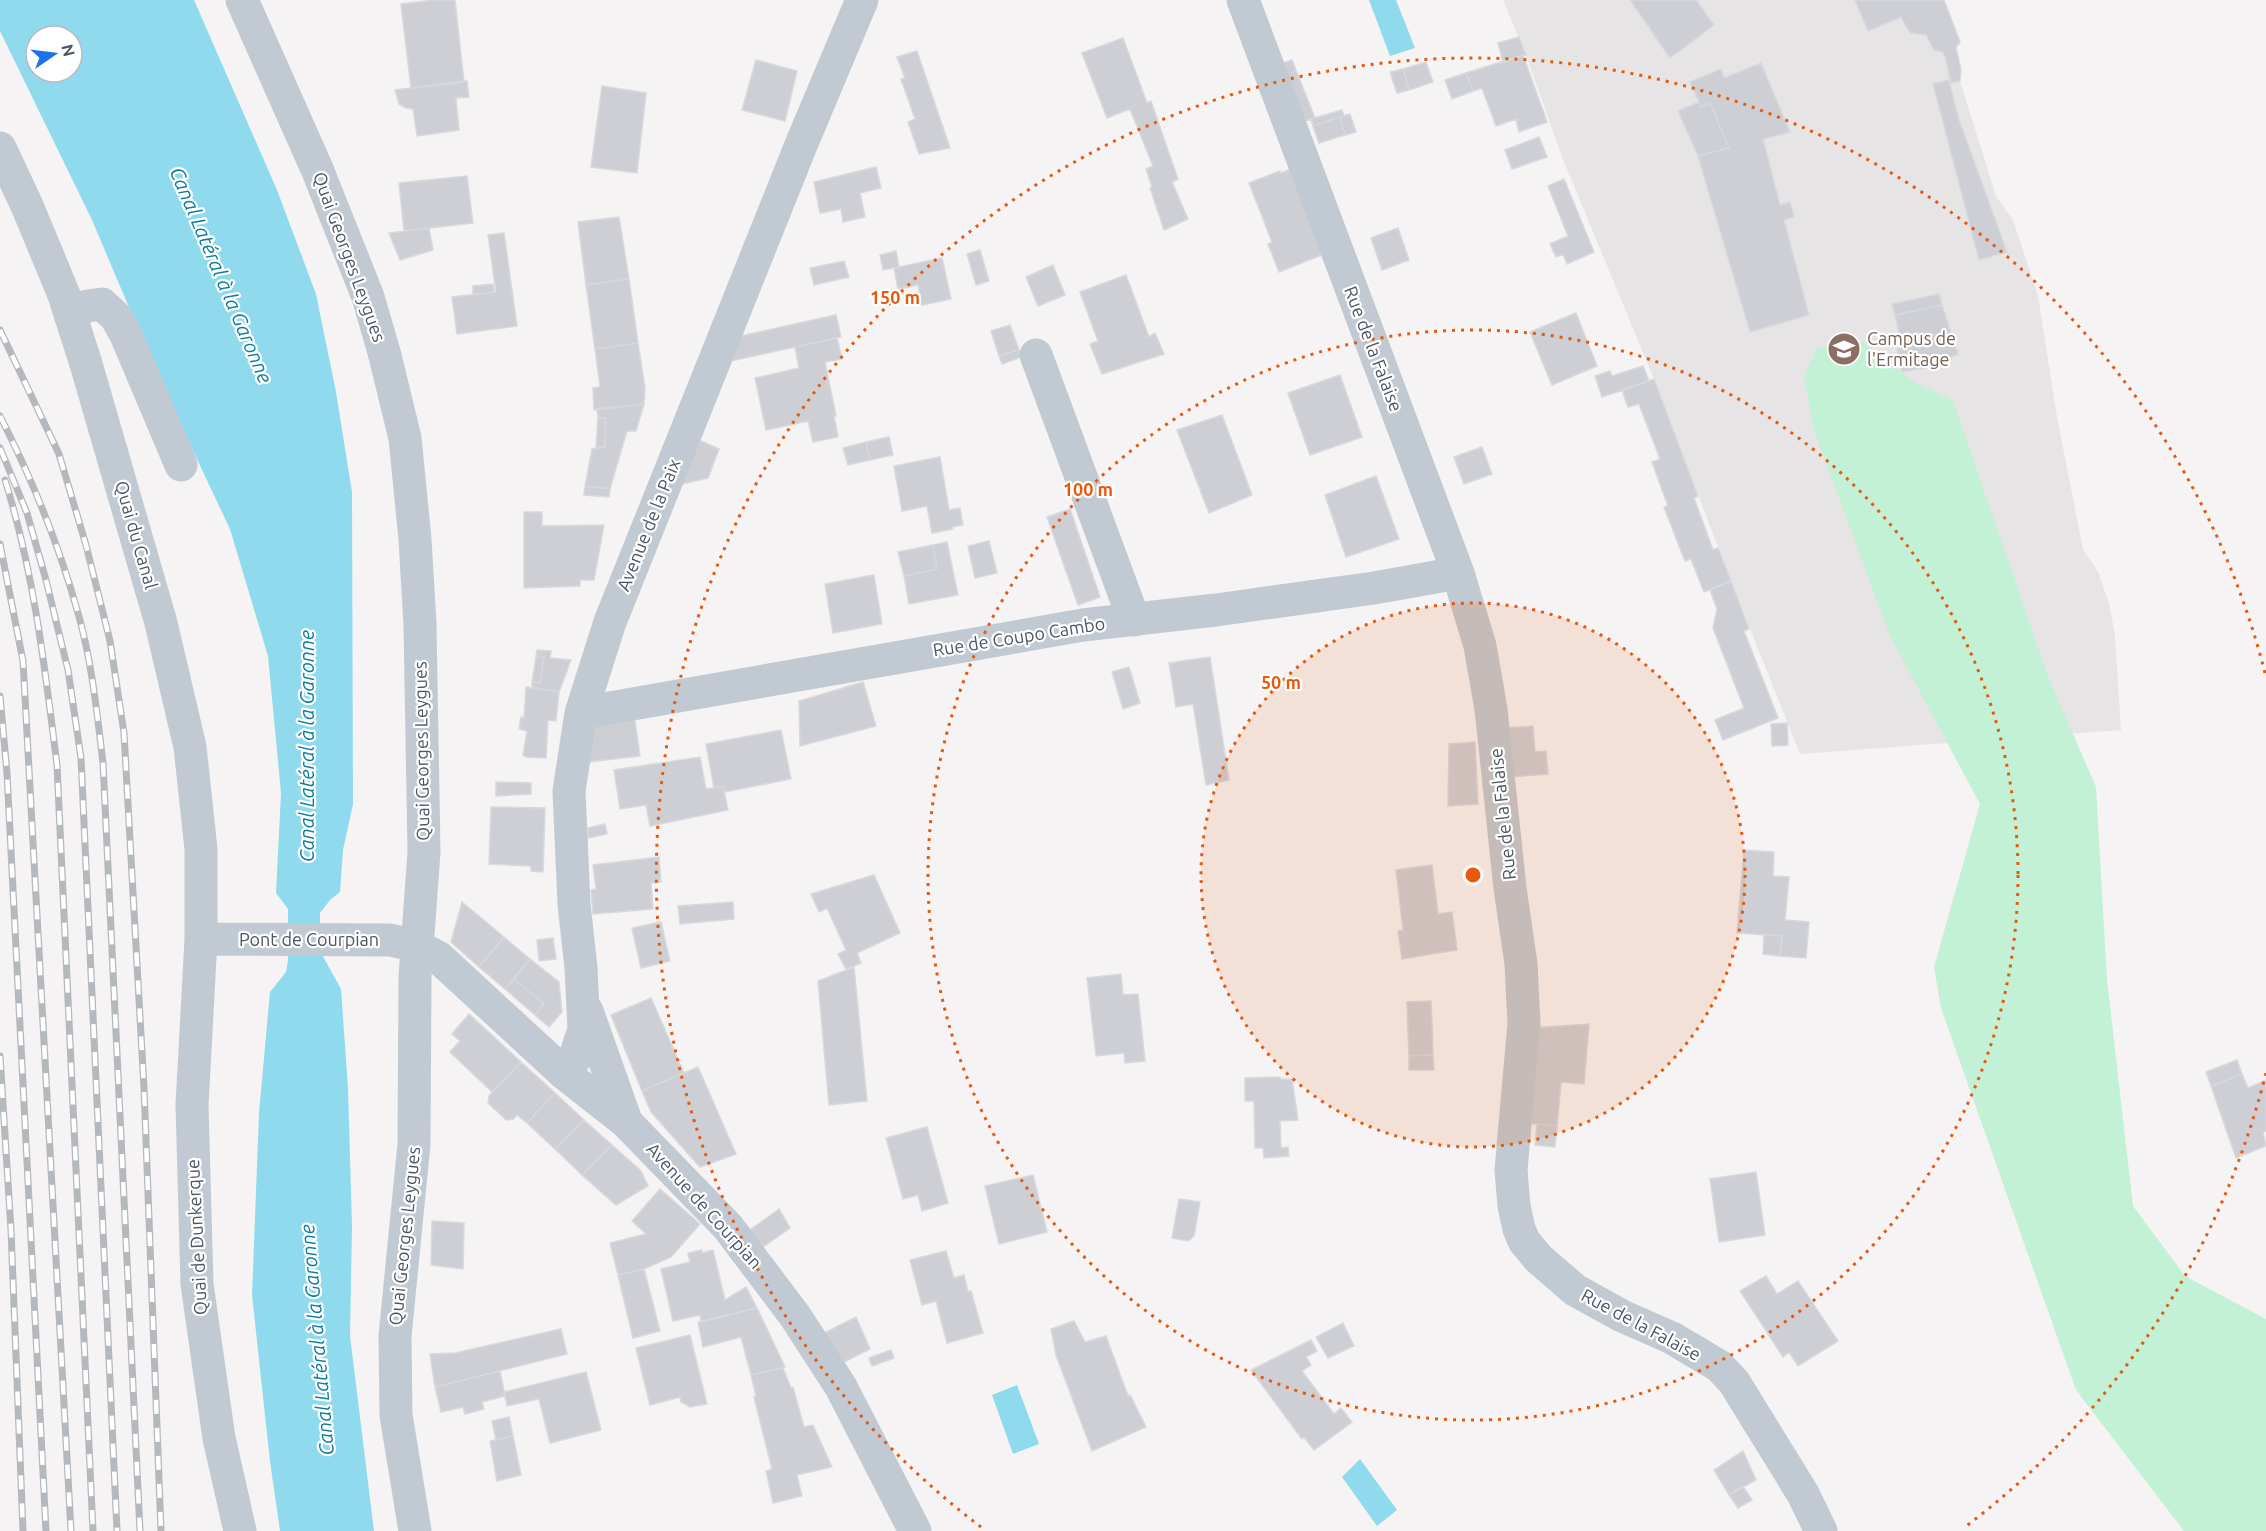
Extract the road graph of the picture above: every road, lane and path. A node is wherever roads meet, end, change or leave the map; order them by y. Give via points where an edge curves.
1 (242, 0) edge
2 (862, 0) edge
3 (1243, 0) edge
4 (0, 148) edge
5 (70, 315) junction
6 (1036, 355) dead end
7 (181, 465) dead end
8 (1458, 573) junction
9 (1134, 620) junction
10 (581, 713) junction
11 (213, 939) junction
12 (403, 943) junction
13 (583, 998) junction
14 (565, 1074) junction
15 (626, 1122) junction
16 (240, 1531) edge
17 (415, 1531) edge
18 (915, 1531) edge
19 (1821, 1531) edge

1 - 12 street, Quai Georges Leygues via 317,169 368,297 405,438 420,625 424,852 421,917
2 - 10 street, Avenue de la Paix via 615,612
3 - 8 street, Rue de la Falaise
4 - 5 street, Quai du Canal
5 - 7 street via 102,304 116,317
5 - 11 street, Quai du Canal via 161,623 190,747
6 - 9 street
8 - 9 street, Rue de Coupo Cambo
8 - 19 street, Rue de la Falaise via 1480,646 1491,709 1521,964 1524,1023 1510,1170 1519,1229 1539,1259 1575,1290 1719,1366 1734,1382 1785,1463
9 - 10 street, Rue de Coupo Cambo via 991,640
10 - 13 street, Avenue de la Paix via 569,791
11 - 12 street, Pont de Courpian
11 - 16 street, Quai de Dunkerque via 192,1105 196,1284 219,1438
12 - 14 street, Avenue de Courpian via 438,957
12 - 17 street, Quai Georges Leygues via 414,1144 395,1336 396,1415
13 - 14 street, Avenue de la Paix via 582,1042
13 - 15 street
14 - 15 street, Avenue de Courpian
15 - 18 street, Avenue de Courpian via 728,1227 795,1316 851,1404

